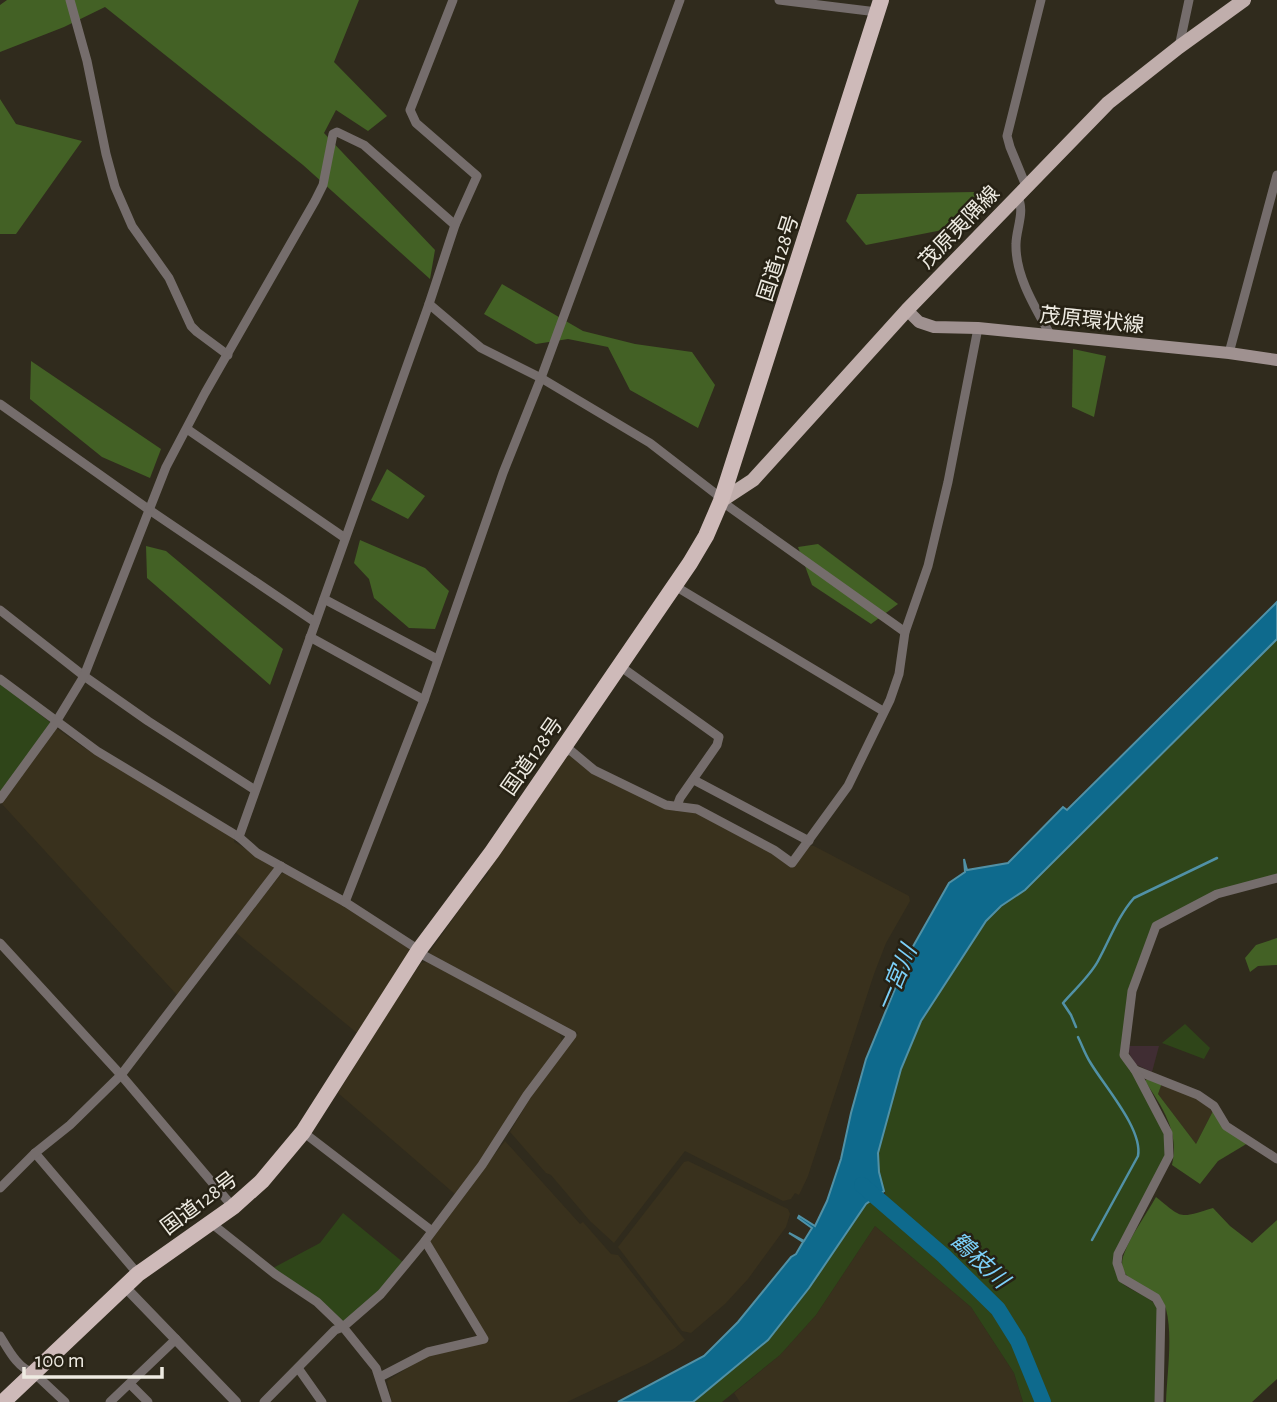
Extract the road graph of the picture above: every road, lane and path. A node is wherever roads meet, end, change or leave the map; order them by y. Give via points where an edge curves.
1 (70, 0) edge
2 (453, 0) edge
3 (680, 0) edge
4 (779, 0) edge
5 (1041, 0) edge
6 (1189, 0) edge
7 (1244, 0) edge
8 (879, 6) edge
9 (1179, 47) junction
10 (1277, 176) edge
11 (1022, 191) junction
12 (455, 225) junction
13 (429, 304) junction
14 (907, 310) junction
15 (978, 328) junction
16 (1051, 335) junction
17 (1228, 353) junction
18 (228, 355) junction
19 (1277, 360) edge
20 (541, 378) junction
21 (0, 404) edge
22 (187, 429) junction
23 (721, 501) junction
24 (148, 509) junction
25 (345, 538) junction
26 (675, 586) junction
27 (324, 599) junction
28 (0, 610) edge
29 (316, 621) junction
30 (905, 632) junction
31 (310, 637) junction
32 (437, 659) junction
33 (616, 672) junction
34 (84, 676) junction
35 (0, 679) edge
36 (424, 700) junction
37 (883, 711) junction
38 (56, 722) junction
39 (559, 755) junction
40 (694, 780) junction
41 (255, 790) junction
42 (0, 799) edge
43 (677, 806) junction
44 (239, 837) junction
45 (809, 841) junction
46 (281, 866) junction
47 (1277, 878) edge
48 (345, 902) junction
49 (0, 943) edge
50 (419, 950) junction
51 (1135, 1070) junction
52 (121, 1075) junction
53 (303, 1132) junction
54 (35, 1153) junction
55 (1277, 1159) edge
56 (0, 1188) edge
57 (233, 1207) junction
58 (211, 1223) junction
59 (432, 1231) junction
60 (425, 1241) junction
61 (138, 1275) junction
62 (125, 1287) junction
63 (343, 1327) junction
64 (0, 1336) edge
65 (176, 1339) junction
66 (298, 1368) junction
67 (34, 1373) junction
68 (380, 1377) junction
69 (130, 1384) junction
70 (4, 1402) edge
71 (65, 1402) edge
72 (110, 1402) edge
73 (148, 1402) edge
74 (236, 1402) edge
75 (264, 1402) edge
76 (322, 1402) edge
77 (387, 1402) edge
78 (1159, 1402) edge

1 - 18 street via 115,187 132,226 169,278 191,326
2 - 12 street via 410,110 416,122 477,176
3 - 20 street
4 - 8 street
5 - 11 street via 1007,136
6 - 9 street
7 - 9 main road, 茂原夷隅線
8 - 23 highway, 国道128号
9 - 11 main road, 茂原夷隅線 via 1108,103
10 - 17 street
11 - 14 main road, 茂原夷隅線
11 - 16 street via 1017,261
12 - 13 street
12 - 18 street via 364,145 333,134 323,185
13 - 20 street via 481,348
13 - 25 street
14 - 15 main road, 茂原環状線 via 919,322 934,327
14 - 23 main road, 茂原夷隅線 via 753,480
15 - 16 main road, 茂原環状線
15 - 30 street via 938,525
16 - 17 main road, 茂原環状線
17 - 19 main road, 茂原環状線
18 - 22 street
20 - 23 street via 650,443
20 - 32 street
21 - 24 street
22 - 24 street
22 - 25 street
23 - 26 highway, 国道128号
23 - 30 street
24 - 29 street
24 - 34 street
25 - 27 street
26 - 33 highway, 国道128号
26 - 37 street
27 - 29 street
27 - 32 street
28 - 34 street
29 - 31 street
30 - 37 street via 899,674
31 - 36 street
31 - 41 street
32 - 36 street
33 - 39 highway, 国道128号
33 - 40 street via 624,669 719,737
34 - 38 street
34 - 41 street
35 - 38 street
36 - 48 street
37 - 45 street via 848,786
38 - 42 street
38 - 44 street
39 - 43 street via 570,750 594,769
39 - 50 highway, 国道128号
40 - 43 street
40 - 45 street
41 - 44 street
43 - 45 street via 697,809 792,863
44 - 46 street
46 - 48 street
46 - 52 street
47 - 51 street via 1217,894 1156,926 1132,991 1124,1055
48 - 50 street
49 - 52 street
50 - 53 highway, 国道128号
50 - 59 street via 572,1035
51 - 55 street via 1198,1095 1213,1106 1226,1126
51 - 78 street via 1168,1133 1169,1156 1117,1263 1122,1278 1156,1297 1160,1307
52 - 54 street
52 - 57 street
53 - 57 highway, 国道128号
53 - 59 street
54 - 56 street
54 - 61 street
57 - 58 highway, 国道128号
58 - 61 highway, 国道128号
58 - 63 street via 317,1302
59 - 60 street
60 - 63 street via 381,1294
60 - 68 street via 484,1339 428,1352
61 - 62 highway, 国道128号
62 - 65 street
62 - 67 highway, 国道128号
63 - 66 street
63 - 68 street
64 - 67 street via 16,1360
65 - 69 street
65 - 74 street
66 - 75 street
66 - 76 street
67 - 70 highway, 国道128号
67 - 71 street
68 - 77 street
69 - 72 street
69 - 73 street

